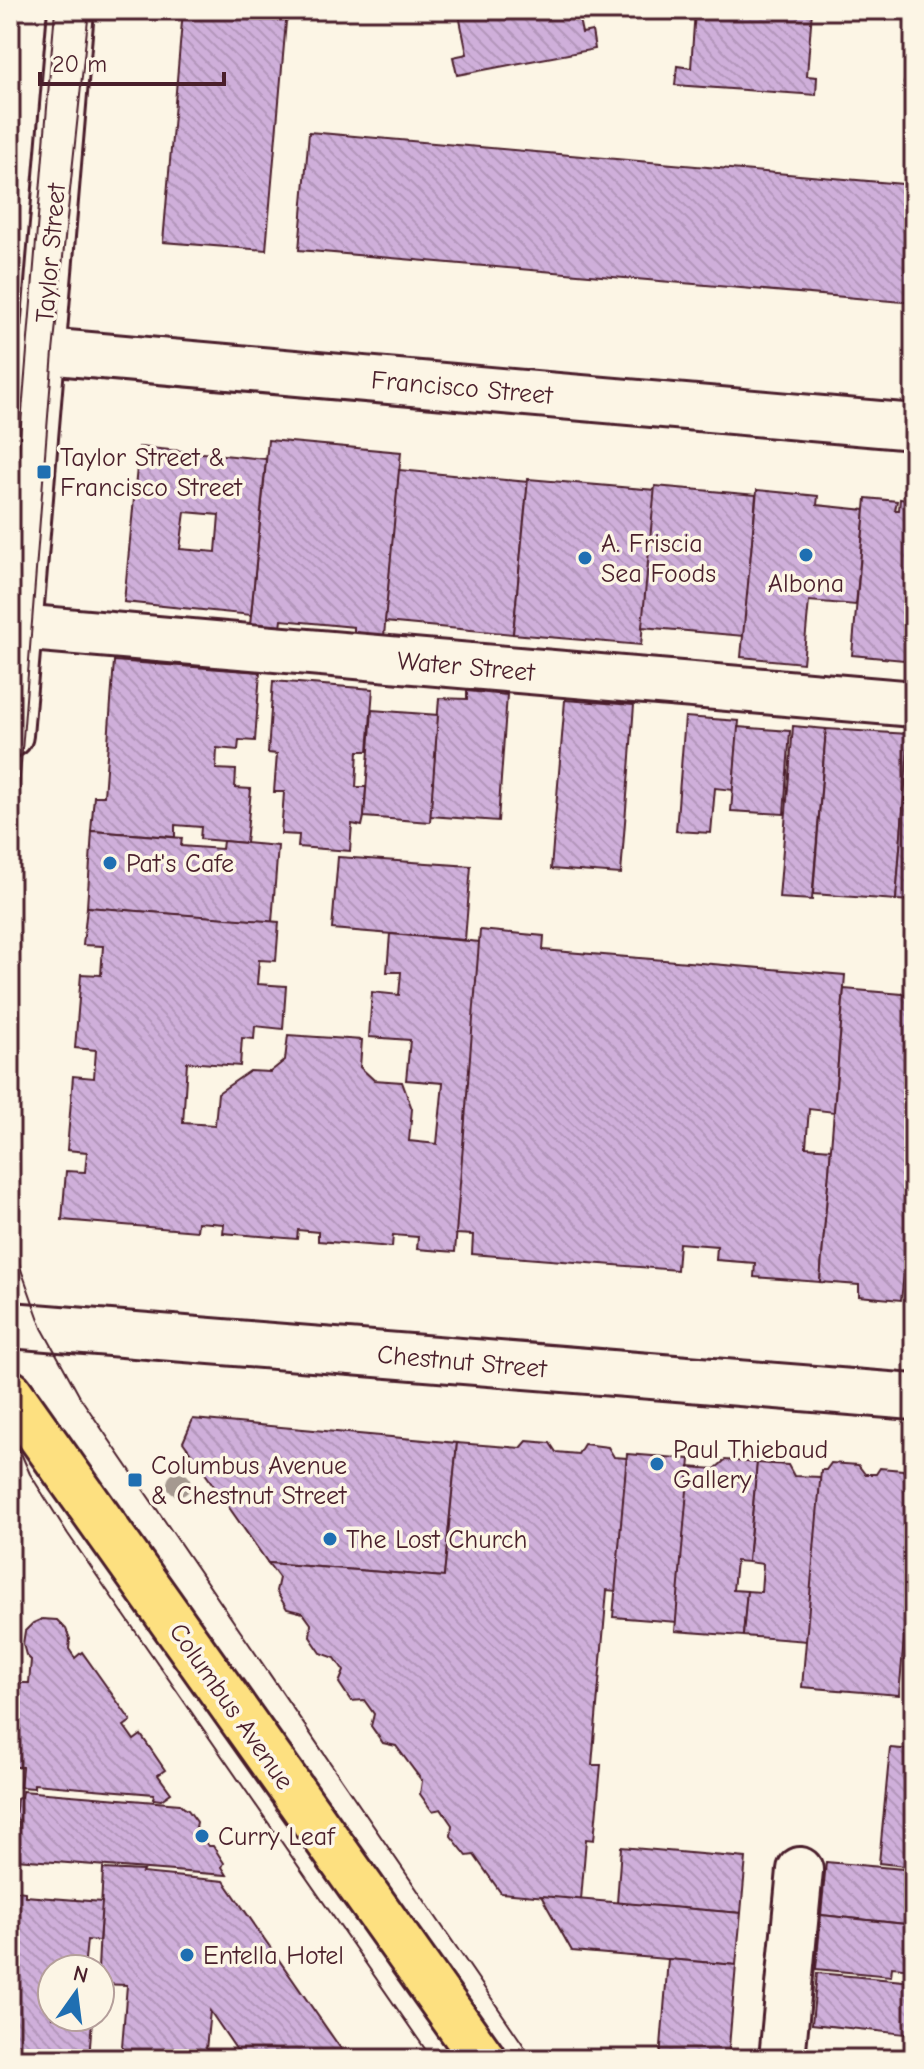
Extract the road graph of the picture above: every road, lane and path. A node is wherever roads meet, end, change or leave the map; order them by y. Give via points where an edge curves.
1 (71, 10) edge
2 (26, 349) edge
3 (914, 427) edge
4 (21, 478) edge
5 (18, 627) junction
6 (914, 704) edge
7 (10, 735) edge
8 (10, 1325) edge
9 (10, 1393) edge
10 (914, 1397) edge
11 (800, 1870) dead end
12 (483, 2059) edge
13 (782, 2059) edge

1 - 2 street, Taylor Street
2 - 3 street, Francisco Street
2 - 4 street, Taylor Street
4 - 5 street, Taylor Street
5 - 6 street, Water Street
5 - 7 street, Taylor Street
8 - 10 street, Chestnut Street
9 - 12 main road, Columbus Avenue
11 - 13 street

